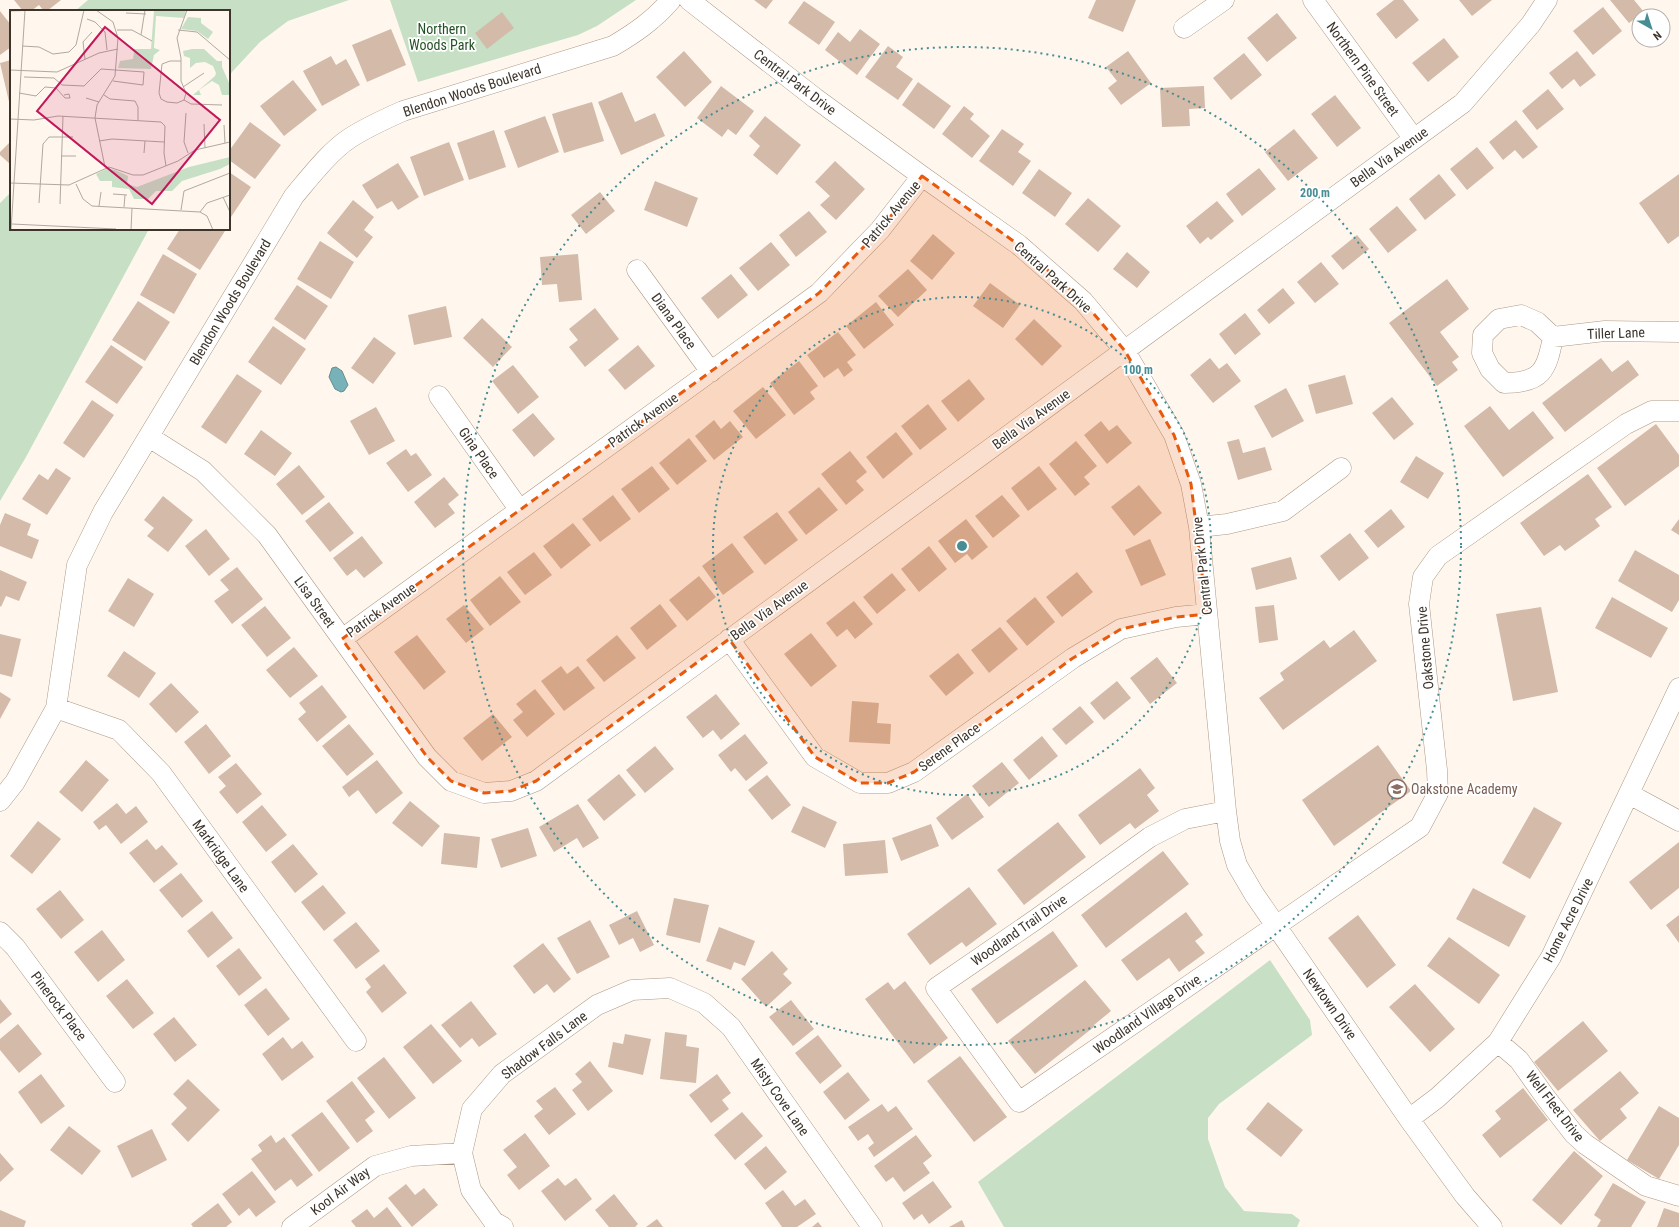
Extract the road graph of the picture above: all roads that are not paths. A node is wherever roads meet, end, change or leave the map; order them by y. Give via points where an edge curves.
1 (670, 0) edge
2 (689, 0) edge
3 (1224, 0) edge
4 (1313, 0) edge
5 (1547, 0) edge
6 (1184, 28) dead end
7 (1414, 138) junction
8 (922, 176) junction
9 (637, 270) dead end
10 (1679, 332) edge
11 (1553, 337) dead end
12 (1125, 351) junction
13 (711, 372) junction
14 (439, 396) dead end
15 (1679, 411) edge
16 (149, 437) junction
17 (1341, 468) dead end
18 (519, 509) junction
19 (1199, 526) junction
20 (1207, 614) junction
21 (342, 639) junction
22 (729, 639) junction
23 (1679, 688) edge
24 (56, 708) junction
25 (1221, 759) joint
26 (484, 793) joint
27 (1629, 794) junction
28 (0, 801) edge
29 (1226, 811) junction
30 (1679, 821) edge
31 (1276, 926) junction
32 (0, 932) edge
33 (670, 988) joint
34 (356, 1041) dead end
35 (1498, 1042) junction
36 (115, 1082) dead end
37 (1019, 1102) joint
38 (1409, 1119) junction
39 (462, 1153) junction
40 (1679, 1196) edge
41 (292, 1227) edge
42 (503, 1227) edge
43 (872, 1227) edge
44 (1492, 1227) edge

1 - 16 street, Blendon Woods Boulevard via 651,21 613,46 403,111 349,138 323,162 294,196
2 - 8 street, Central Park Drive via 815,98
3 - 6 street
4 - 7 street, Northern Pine Street
5 - 7 street, Bella Via Avenue via 1531,24 1463,103
7 - 12 street, Bella Via Avenue
8 - 12 street, Central Park Drive via 1019,245 1083,301
8 - 13 street, Patrick Avenue via 880,230 819,293
9 - 13 street, Diana Place
10 - 11 street, Tiller Lane via 1606,331
12 - 19 street, Central Park Drive via 1174,435 1191,484
12 - 22 street, Bella Via Avenue
13 - 18 street, Patrick Avenue
14 - 18 street, Gina Place
15 - 31 street, Oakstone Drive via 1652,411 1626,424 1438,556 1423,577 1419,604 1438,793 1420,827
16 - 21 street, Lisa Street via 203,471 267,535
16 - 24 street, Blendon Woods Boulevard via 102,512 77,566
17 - 19 street via 1283,511 1227,524
18 - 21 street, Patrick Avenue
19 - 20 street, Central Park Drive
20 - 22 street, Serene Place via 1176,616 1121,629 1073,658 914,772 888,782 860,783 815,757
20 - 25 street, Central Park Drive
21 - 26 street, Lisa Street via 427,757 451,782
22 - 26 street, Bella Via Avenue via 536,780 511,791
23 - 27 street, Home Acre Drive
24 - 28 street, Blendon Woods Boulevard via 15,782
24 - 34 street, Markridge Lane via 119,730 161,773
25 - 29 street, Newtown Drive
27 - 30 street
27 - 35 street, Home Acre Drive via 1551,957
29 - 31 street, Newtown Drive via 1230,841 1237,865
29 - 37 street, Woodland Trail Drive via 1185,819 1150,837 936,988
31 - 37 street, Woodland Village Drive
31 - 38 street, Newtown Drive
32 - 36 street, Pinerock Place via 15,947
33 - 39 street, Shadow Falls Lane via 632,990 597,1005 502,1074 472,1109
33 - 43 street, Misty Cove Lane via 704,1003 731,1027
35 - 38 street, Home Acre Drive via 1437,1098
35 - 40 street, Well Fleet Drive via 1520,1060 1546,1098 1585,1144 1646,1186
38 - 44 street, Newtown Drive via 1465,1196
39 - 41 street, Kool Air Way via 411,1156 375,1166
39 - 42 street via 471,1190 494,1222

